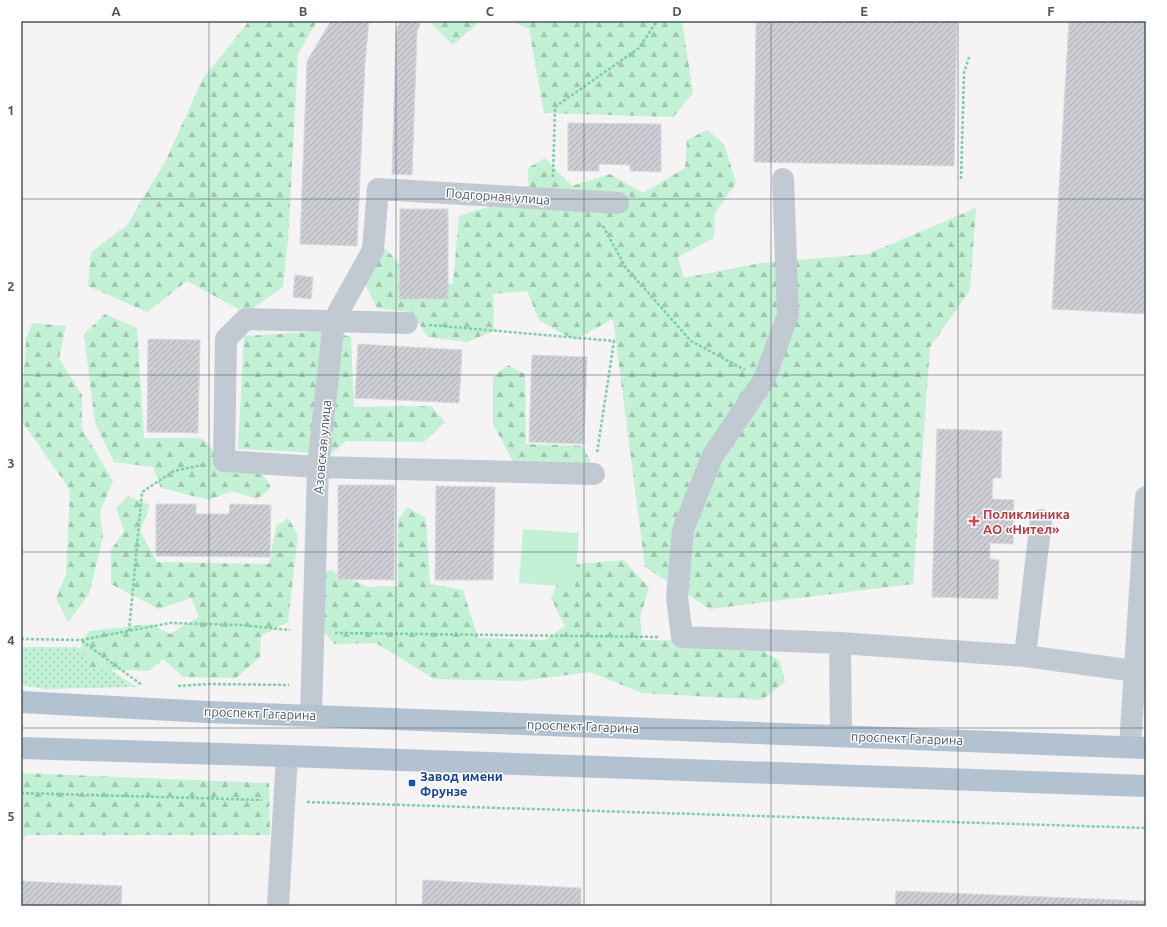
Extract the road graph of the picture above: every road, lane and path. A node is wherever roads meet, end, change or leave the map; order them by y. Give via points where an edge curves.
1 (657, 21) edge
2 (969, 57) dead end
3 (961, 178) dead end
4 (783, 179) dead end
5 (378, 188) joint
6 (552, 199) junction
7 (582, 201) junction
8 (618, 204) dead end
9 (334, 320) junction
10 (406, 322) joint
11 (764, 380) junction
12 (224, 461) junction
13 (318, 467) junction
14 (594, 474) joint
15 (1146, 497) edge
16 (1040, 520) dead end
17 (129, 631) junction
18 (313, 632) junction
19 (682, 637) junction
20 (21, 639) edge
21 (81, 640) junction
22 (840, 643) junction
23 (1025, 656) junction
24 (1141, 663) edge
25 (312, 685) junction
26 (178, 686) dead end
27 (146, 688) dead end
28 (21, 702) edge
29 (311, 715) junction
30 (841, 736) junction
31 (1138, 747) edge
32 (21, 748) edge
33 (287, 756) junction
34 (1146, 786) edge
35 (21, 793) edge
36 (284, 801) junction
37 (1146, 828) edge
38 (278, 906) edge

1 - 6 path via 639,48 554,107
2 - 3 path via 964,73
4 - 11 street via 788,315
5 - 6 street, Подгорная улица
5 - 9 street, Азовская улица via 373,250
6 - 7 street, Подгорная улица
7 - 8 street, Подгорная улица
7 - 11 path via 605,228 626,268 691,341
9 - 10 street
9 - 12 street via 246,319 226,339
9 - 13 street, Азовская улица
10 - 14 path via 614,341
11 - 19 street via 712,457 684,530 677,598
12 - 13 street
12 - 17 path via 174,471 142,492
13 - 14 street
13 - 18 street, Азовская улица
15 - 24 street
16 - 23 street
17 - 18 path via 170,623 241,625
17 - 21 path
18 - 19 path
18 - 25 street, Азовская улица
19 - 22 street
20 - 21 path
21 - 27 path
22 - 23 street
22 - 30 street
23 - 24 street
24 - 31 street
25 - 26 path
25 - 29 street, Азовская улица
28 - 29 main road, проспект Гагарина
29 - 30 main road, проспект Гагарина
30 - 31 main road, проспект Гагарина
32 - 33 main road
33 - 34 main road
33 - 36 street
35 - 36 path
36 - 37 path
36 - 38 street

